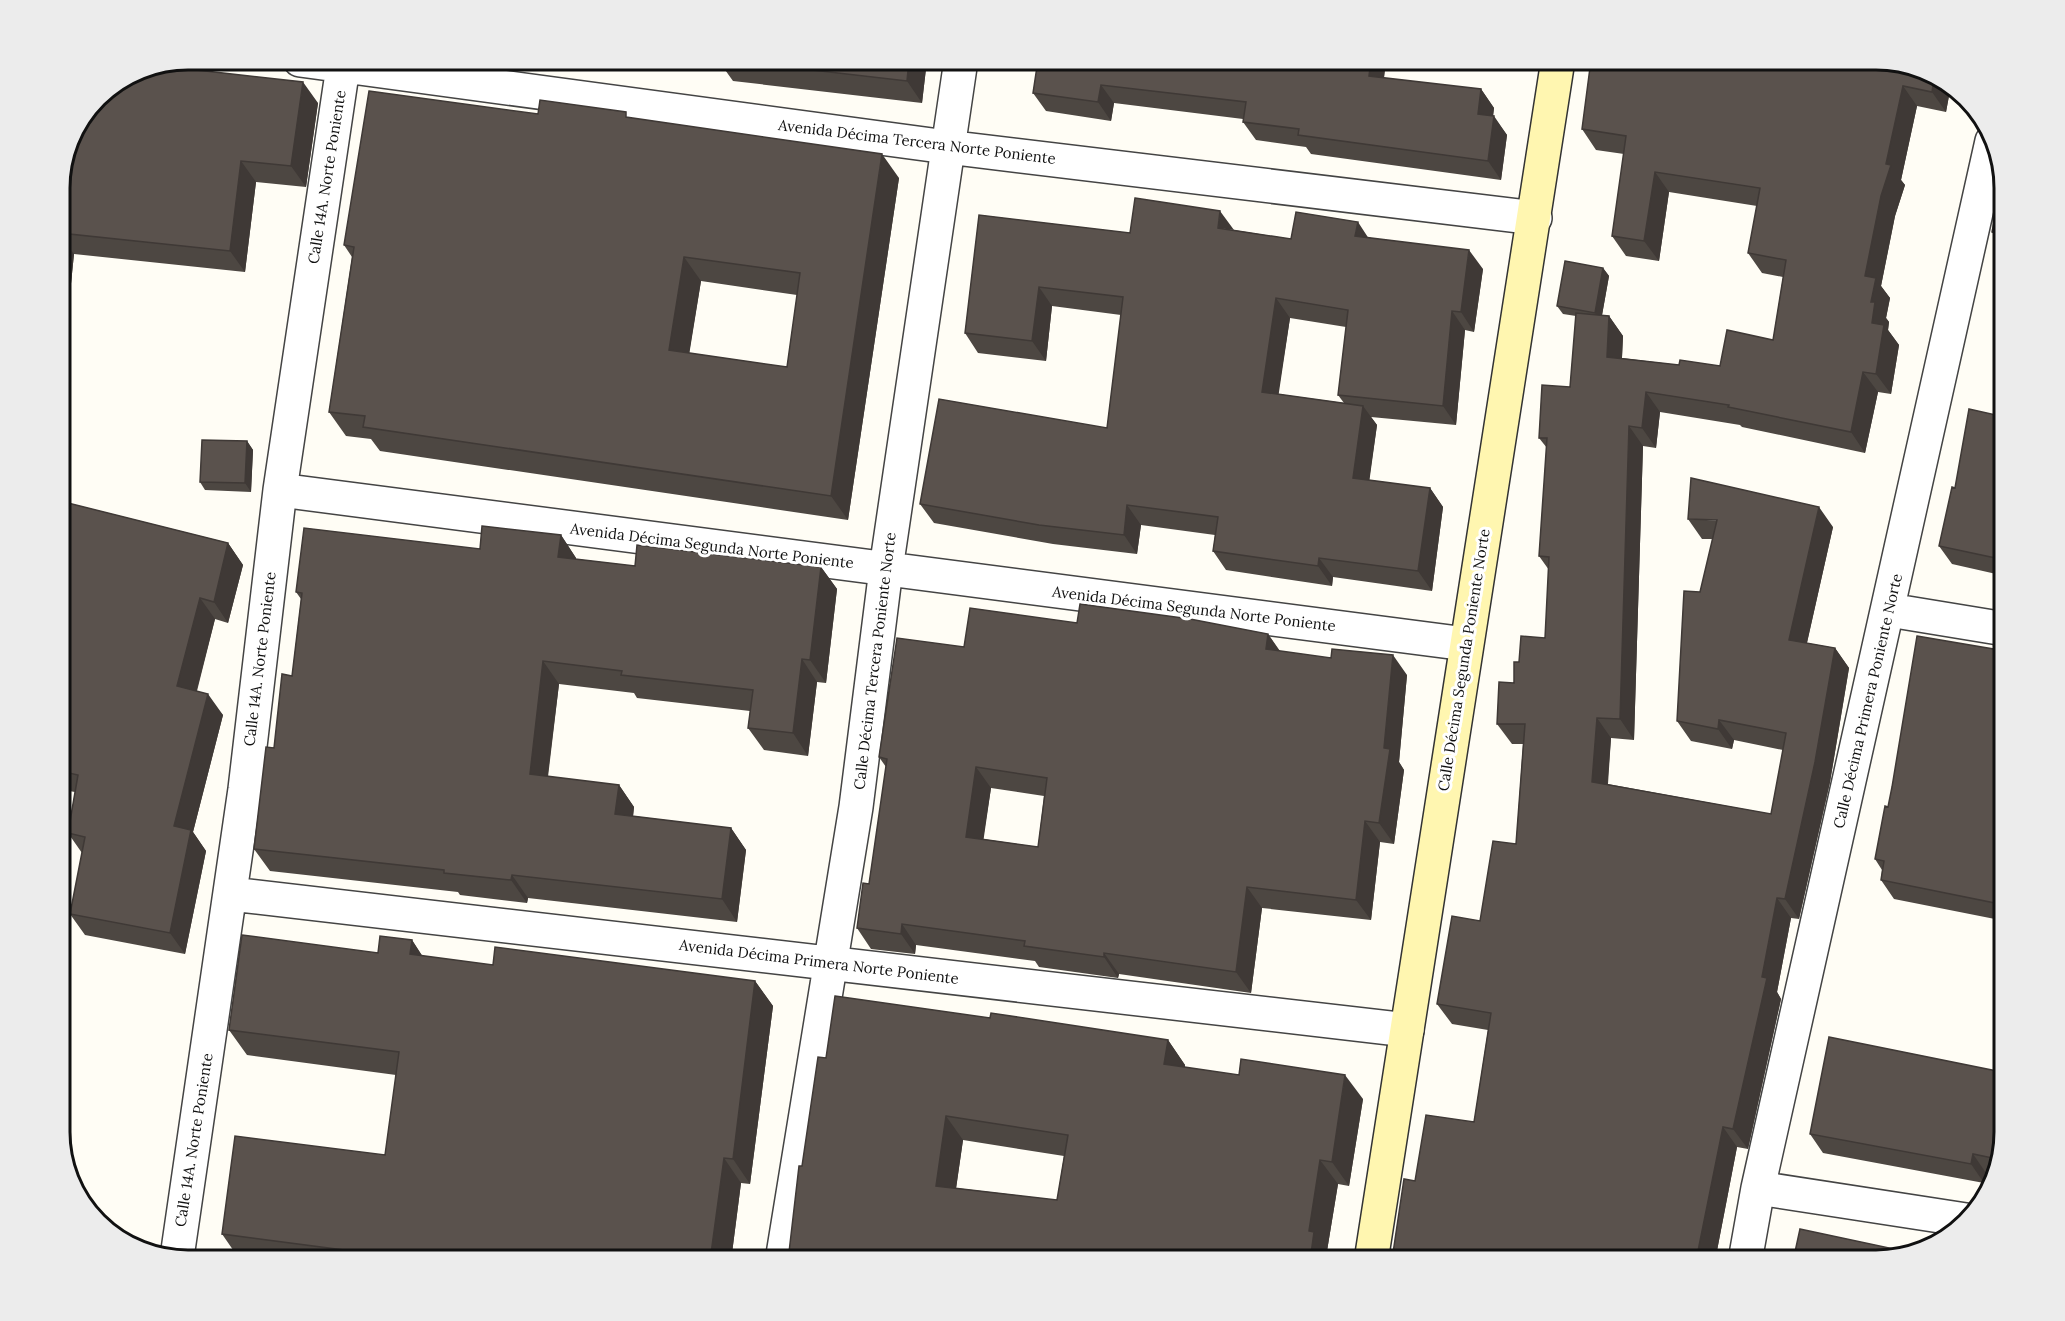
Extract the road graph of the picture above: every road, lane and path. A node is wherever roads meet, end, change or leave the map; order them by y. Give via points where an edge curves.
1 (343, 70) edge
2 (388, 70) edge
3 (959, 70) edge
4 (1557, 70) edge
5 (946, 147) junction
6 (1989, 154) edge
7 (1535, 218) junction
8 (280, 490) junction
9 (886, 569) junction
10 (1889, 610) junction
11 (1994, 627) edge
12 (1466, 644) junction
13 (231, 894) junction
14 (831, 964) junction
15 (1407, 1030) junction
16 (1758, 1188) junction
17 (1956, 1219) edge
18 (178, 1249) edge
19 (784, 1250) edge
20 (1373, 1250) edge
21 (1747, 1250) edge

1 - 8 street, Calle 14A. Norte Poniente
2 - 5 street, Avenida Décima Tercera Norte Poniente
3 - 5 street, Calle Décima Tercera Poniente Norte
4 - 7 street, Calle Décima Segunda Poniente Norte
5 - 7 street, Avenida Décima Tercera Norte Poniente
5 - 9 street, Calle Décima Tercera Poniente Norte
6 - 10 street, Calle Décima Primera Poniente Norte
7 - 12 street, Calle Décima Segunda Poniente Norte
8 - 9 street, Avenida Décima Segunda Norte Poniente
8 - 13 street, Calle 14A. Norte Poniente
9 - 12 street, Avenida Décima Segunda Norte Poniente
9 - 14 street, Calle Décima Tercera Poniente Norte via 856,807
10 - 11 street
10 - 16 street, Calle Décima Primera Poniente Norte
12 - 15 street, Calle Décima Segunda Poniente Norte
13 - 14 street, Avenida Décima Primera Norte Poniente
13 - 18 street, Calle 14A. Norte Poniente
14 - 15 street, Avenida Décima Primera Norte Poniente
14 - 19 street, Calle Décima Tercera Poniente Norte
15 - 20 street, Calle Décima Segunda Poniente Norte
16 - 17 street
16 - 21 street, Calle Décima Primera Poniente Norte

